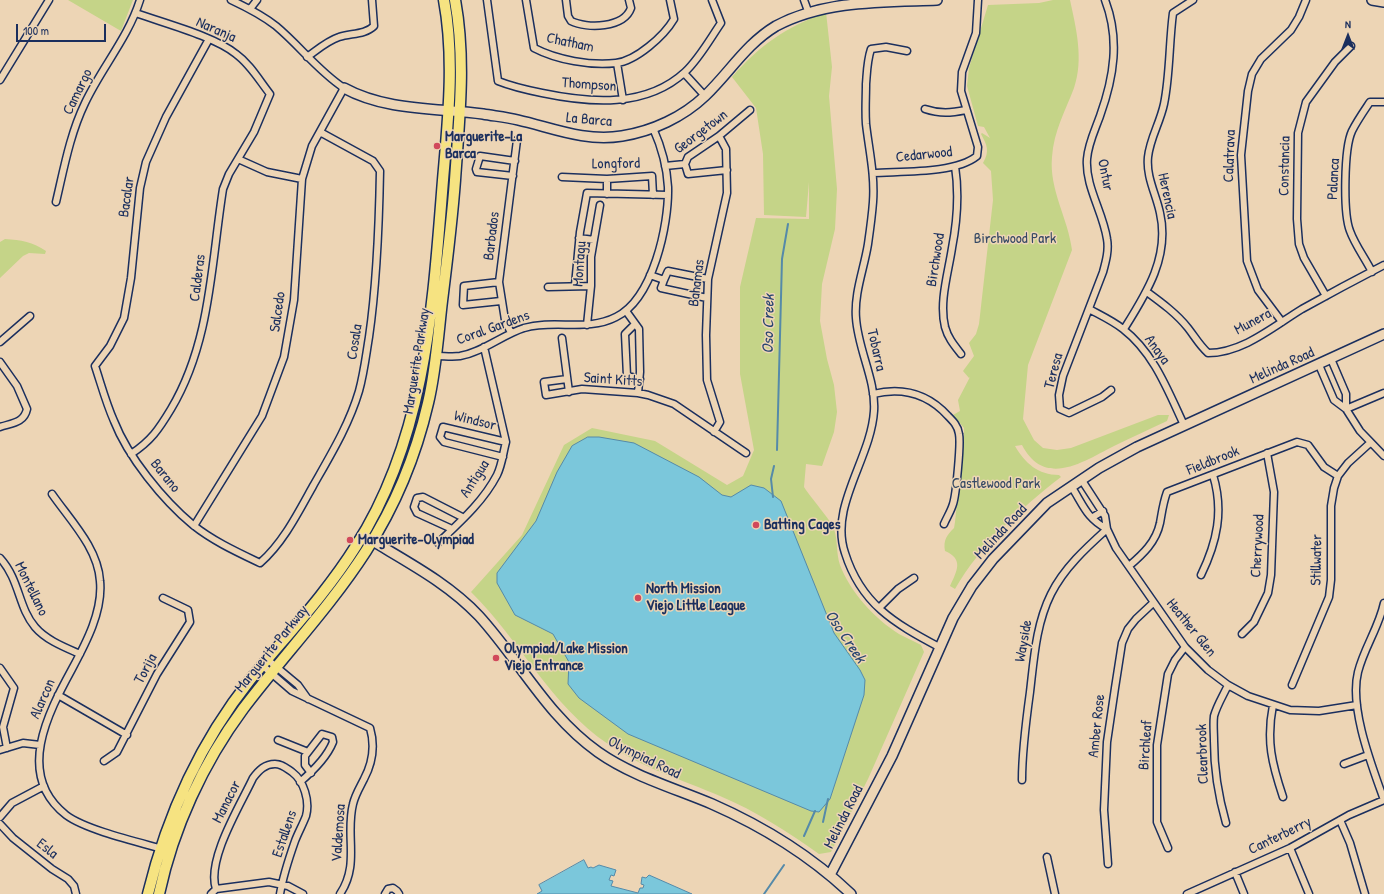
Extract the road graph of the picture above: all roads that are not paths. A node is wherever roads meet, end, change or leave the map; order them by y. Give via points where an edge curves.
1 (49, 0) edge
2 (140, 0) edge
3 (231, 0) edge
4 (257, 0) edge
5 (372, 0) edge
6 (444, 0) edge
7 (455, 0) edge
8 (487, 0) edge
9 (526, 0) edge
10 (566, 0) edge
11 (629, 0) edge
12 (670, 0) edge
13 (712, 0) edge
14 (804, 0) edge
15 (937, 0) edge
16 (978, 0) edge
17 (1105, 0) edge
18 (1193, 0) edge
19 (1306, 0) edge
20 (1372, 0) edge
21 (1384, 2) edge
22 (250, 9) junction
23 (808, 11) junction
24 (136, 13) junction
25 (209, 39) junction
26 (1351, 46) dead end
27 (907, 51) dead end
28 (307, 57) junction
29 (617, 63) junction
30 (684, 73) junction
31 (0, 80) edge
32 (344, 88) junction
33 (270, 94) joint
34 (705, 96) junction
35 (623, 100) junction
36 (1384, 102) edge
37 (925, 108) dead end
38 (448, 110) junction
39 (750, 110) dead end
40 (966, 110) junction
41 (460, 112) junction
42 (653, 128) junction
43 (320, 132) junction
44 (719, 136) junction
45 (517, 140) dead end
46 (238, 159) junction
47 (515, 161) junction
48 (685, 164) junction
49 (665, 166) junction
50 (955, 166) junction
51 (727, 170) junction
52 (873, 173) junction
53 (513, 176) junction
54 (562, 177) dead end
55 (302, 179) junction
56 (607, 179) junction
57 (607, 194) junction
58 (653, 195) junction
59 (668, 196) junction
60 (56, 202) dead end
61 (600, 205) dead end
62 (579, 238) junction
63 (594, 240) junction
64 (1384, 265) edge
65 (1372, 272) junction
66 (650, 275) junction
67 (708, 279) junction
68 (664, 280) junction
69 (499, 282) junction
70 (575, 285) junction
71 (591, 286) junction
72 (548, 287) dead end
73 (1147, 292) junction
74 (1326, 296) junction
75 (707, 298) junction
76 (501, 301) junction
77 (1089, 309) junction
78 (626, 311) junction
79 (30, 316) dead end
80 (1282, 322) junction
81 (635, 324) junction
82 (587, 325) junction
83 (1124, 329) junction
84 (511, 333) junction
85 (1384, 334) edge
86 (562, 338) dead end
87 (0, 342) edge
88 (484, 347) junction
89 (961, 354) dead end
90 (436, 356) junction
91 (1331, 359) junction
92 (0, 362) edge
93 (1319, 364) junction
94 (96, 366) joint
95 (567, 379) junction
96 (640, 379) junction
97 (1343, 389) junction
98 (1111, 390) dead end
99 (568, 392) junction
100 (638, 393) junction
101 (1384, 393) edge
102 (873, 394) junction
103 (1332, 394) junction
104 (1346, 409) junction
105 (1184, 425) junction
106 (0, 427) edge
107 (714, 432) junction
108 (506, 442) junction
109 (1370, 443) junction
110 (1267, 452) junction
111 (746, 453) dead end
112 (131, 454) junction
113 (1384, 456) edge
114 (503, 457) junction
115 (1213, 475) junction
116 (1338, 476) junction
117 (1081, 479) junction
118 (1071, 486) junction
119 (52, 494) dead end
120 (1103, 511) junction
121 (464, 518) junction
122 (1094, 520) junction
123 (944, 524) dead end
124 (194, 526) junction
125 (452, 529) junction
126 (1107, 529) junction
127 (363, 535) junction
128 (372, 541) junction
129 (438, 543) dead end
130 (0, 558) edge
131 (260, 563) joint
132 (1129, 566) junction
133 (1201, 576) dead end
134 (914, 578) dead end
135 (163, 598) dead end
136 (1153, 603) junction
137 (1384, 603) edge
138 (879, 608) junction
139 (1242, 634) dead end
140 (939, 646) junction
141 (1186, 647) junction
142 (80, 654) junction
143 (265, 663) junction
144 (0, 668) edge
145 (274, 670) junction
146 (298, 685) junction
147 (1228, 685) junction
148 (1292, 685) dead end
149 (292, 691) junction
150 (58, 695) junction
151 (309, 700) junction
152 (1273, 705) junction
153 (1357, 705) junction
154 (127, 735) junction
155 (278, 740) dead end
156 (40, 745) junction
157 (7, 748) junction
158 (0, 750) edge
159 (308, 752) junction
160 (1368, 756) junction
161 (104, 761) dead end
162 (1344, 764) dead end
163 (310, 773) junction
164 (1022, 780) dead end
165 (300, 782) junction
166 (44, 786) junction
167 (1283, 797) dead end
168 (1384, 800) edge
169 (0, 817) edge
170 (1340, 820) junction
171 (1226, 823) dead end
172 (0, 824) edge
173 (160, 848) junction
174 (1168, 848) dead end
175 (1290, 848) junction
176 (170, 851) junction
177 (1047, 857) dead end
178 (1108, 864) dead end
179 (1235, 872) junction
180 (830, 875) junction
181 (282, 884) junction
182 (216, 889) junction
183 (76, 894) edge
184 (148, 894) edge
185 (159, 894) edge
186 (211, 894) edge
187 (280, 894) edge
188 (303, 894) edge
189 (340, 894) edge
190 (385, 894) edge
191 (399, 894) edge
192 (851, 894) edge
193 (1055, 894) edge
194 (1187, 894) edge
195 (1244, 894) edge
196 (1309, 894) edge
197 (1365, 894) edge

1 - 31 street
2 - 24 street, Camargo
3 - 22 street, La Barca
4 - 22 street
5 - 28 street via 374,26 369,31 338,37
6 - 38 main road, Marguerite Parkway via 450,60
7 - 41 main road, Marguerite Parkway via 459,25
8 - 35 street, Thompson via 498,81 575,100
9 - 29 street, Chatham via 534,48 578,61
10 - 11 street via 571,21 598,25 616,22 626,16 631,8
12 - 29 street via 674,16 671,22 644,51
13 - 30 street, Thompson via 721,23
14 - 23 street
15 - 23 main road, La Barca via 848,3
16 - 40 street via 976,33 962,72 961,91
17 - 77 street, Ontur via 1114,34 1114,66 1110,89 1088,146 1087,160 1088,176 1107,240 1107,256
18 - 73 street, Herencia via 1173,13 1164,105 1150,141 1148,174 1161,214 1162,243 1155,274
19 - 80 street, Calatrava via 1291,30 1261,60 1252,74 1241,155 1247,261 1258,290
20 - 21 main road
22 - 28 street, La Barca via 276,27
23 - 34 main road, La Barca via 761,36
24 - 25 street, Naranja
24 - 60 street, Camargo via 125,36 98,78 78,120 70,141
25 - 33 street, Naranja via 236,54
25 - 94 street, Bacalar via 166,117 146,162 140,188 124,318 110,346
26 - 74 street, Constancia via 1335,62 1306,102 1298,133 1299,244 1304,258
27 - 52 street, Tobarra via 886,47 871,49 867,60 866,124
28 - 32 street, La Barca via 326,76
29 - 35 street
30 - 34 street
30 - 35 street, Thompson via 662,87
32 - 38 main road, La Barca via 389,105
32 - 43 street, Salcedo
33 - 46 street, Calderas via 254,132
34 - 42 main road, La Barca via 672,120
36 - 65 street, Palanca via 1370,102 1352,131 1348,144 1346,219
37 - 40 street via 948,113
38 - 41 main road, La Barca
38 - 127 main road, Marguerite Parkway via 439,236 424,363 413,415 400,458
39 - 44 street, Georgetown
40 - 50 street, Cedarwood via 978,147 977,156
41 - 42 main road, La Barca via 518,120 578,136 599,138 622,136
41 - 90 main road, Marguerite Parkway via 451,230
42 - 49 street, Coral Gardens
43 - 55 street, Salcedo via 312,146
43 - 131 street, Cosala via 374,161 380,171 374,303 359,390 350,414 294,520 270,554
44 - 48 street, Georgetown via 688,157
44 - 51 street, Bahamas via 726,149
45 - 47 street, Barbados
46 - 55 street via 267,172
46 - 112 street, Calderas via 223,189 206,312 197,354 177,399 160,428 146,444
47 - 53 street, Barbados
47 - 53 street via 480,156 476,169 477,172
48 - 49 street, Georgetown
48 - 51 street via 688,174
49 - 59 street, Coral Gardens
50 - 52 street, Cedarwood
50 - 89 street, Birchwood via 957,198 943,311 949,339
51 - 67 street, Bahamas via 727,193
52 - 102 street, Tobarra via 871,221 857,294 856,317 859,340
53 - 69 street, Barbados
54 - 56 street, Longford
55 - 124 street, Salcedo via 294,300 284,356 262,416
56 - 57 street
56 - 58 street, Longford via 652,176
57 - 58 street
57 - 62 street via 587,193
58 - 59 street
59 - 66 street, Coral Gardens via 664,226
61 - 63 street, Montagu
62 - 63 street
62 - 70 street
63 - 71 street, Montagu
64 - 65 street, Munera
65 - 74 street, Munera
66 - 68 street
66 - 78 street, Coral Gardens via 644,288
67 - 68 street via 668,271
67 - 75 street, Bahamas
68 - 75 street via 661,288
69 - 76 street, Barbados
69 - 76 street via 464,286 463,305
70 - 71 street
70 - 72 street
71 - 82 street, Montagu
73 - 80 street, Munera via 1174,313 1208,353 1217,353 1254,339
73 - 83 street, Herencia
74 - 80 street, Munera
75 - 107 street, Bahamas via 708,380 720,422
76 - 84 street, Barbados
77 - 83 street, Anaya
77 - 98 street, Teresa via 1063,376 1059,395 1060,409 1069,413
78 - 81 street
78 - 82 street, Coral Gardens via 598,324
79 - 87 street
81 - 96 street via 639,329
81 - 96 street via 625,334 627,376
82 - 84 street, Coral Gardens via 546,324
83 - 105 street, Anaya via 1144,350 1163,379
84 - 88 street, Coral Gardens
85 - 91 main road, Melinda Road
86 - 95 street
88 - 90 street, Coral Gardens via 459,356
88 - 108 street, Antigua
90 - 128 main road, Marguerite Parkway via 428,404 416,444 395,499
91 - 93 main road, Melinda Road
91 - 97 street
92 - 106 street via 17,386 27,410 19,422
93 - 103 street
93 - 105 main road, Melinda Road
94 - 112 street, Barano via 114,422
95 - 99 street
95 - 99 street, Saint Kitts via 544,382 546,395
96 - 100 street
97 - 103 street
97 - 104 street via 1346,394
99 - 100 street, Saint Kitts via 582,389
100 - 107 street, Saint Kitts via 674,404
101 - 104 street
102 - 123 street via 887,391 917,394 941,408 955,424 959,445 954,503
102 - 138 street, Tobarra via 873,424 844,508 841,531 844,552 854,577
103 - 104 street via 1334,400
104 - 109 street
105 - 117 main road, Melinda Road via 1137,447
107 - 111 street, Saint Kitts
108 - 114 street, Antigua
108 - 114 street, Windsor via 443,427 440,437 444,442
109 - 113 street
109 - 116 street, Stillwater
110 - 115 street, Fieldbrook
110 - 116 street, Fieldbrook via 1297,442 1308,445 1324,467
110 - 139 street, Cherrywood via 1274,492 1271,575 1268,593 1254,622
112 - 124 street, Barano via 171,504
114 - 121 street, Antigua via 496,476
115 - 132 street, Fieldbrook via 1167,492 1160,525 1151,545
115 - 133 street via 1218,492 1219,515 1212,552
116 - 148 street, Stillwater via 1331,506 1329,597
117 - 118 main road, Melinda Road
117 - 120 street, Heather Glen
118 - 122 street
118 - 140 main road, Melinda Road via 1047,503 993,559 972,586
119 - 142 street, Alarcon via 89,546 100,580 96,614
120 - 122 street
120 - 126 street, Heather Glen
121 - 125 street, Antigua
121 - 125 street via 423,497 418,498 414,507 417,513
122 - 126 street
124 - 131 street, Barano via 236,552
125 - 129 street, Antigua
126 - 132 street, Heather Glen
126 - 164 street, Wayside via 1080,554 1064,574 1040,618 1022,755
127 - 128 main road, Olympiad Road
127 - 143 main road, Marguerite Parkway via 328,587
128 - 145 main road, Marguerite Parkway via 344,582
128 - 180 main road, Olympiad Road via 442,584 471,608 551,710 598,752 632,772 750,822
130 - 142 street, Montellano via 11,571 28,616 35,627 45,636
132 - 136 street, Heather Glen
134 - 138 street via 898,589
135 - 154 street, Torija via 188,610 190,622 157,674
136 - 141 street, Heather Glen
136 - 178 street, Amber Rose via 1136,618 1122,643 1107,742 1104,810
137 - 153 street via 1358,672
138 - 140 street, Tobarra via 891,620
140 - 180 main road, Melinda Road via 892,756
141 - 147 street, Heather Glen via 1208,670
141 - 174 street, Birchleaf via 1168,674 1157,745 1158,822
142 - 150 street, Alarcon
143 - 145 street
143 - 173 main road, Marguerite Parkway via 219,723 201,754 178,798
144 - 157 street via 14,688 4,727
145 - 146 street
145 - 149 street
145 - 176 main road, Marguerite Parkway via 242,711 206,767
146 - 149 street
146 - 151 street
147 - 152 street, Heather Glen via 1254,699
147 - 171 street, Clearbrook via 1214,718 1216,786
149 - 151 street
150 - 154 street
150 - 156 street, Alarcon
151 - 189 street, Valdemosa via 370,728 373,739 369,767 353,803 350,827 352,863
152 - 153 street, Heather Glen via 1304,711
152 - 167 street via 1269,730 1270,749 1272,765
153 - 160 street
154 - 161 street, Torija via 117,752
155 - 159 street
156 - 157 street via 24,743
156 - 166 street, Alarcon via 40,770
157 - 158 street
159 - 163 street via 304,761
159 - 163 street via 322,734 332,737 334,742 331,747
160 - 162 street
160 - 168 street
163 - 165 street
165 - 181 street, Estallens via 307,799 306,816
165 - 182 street, Manacor via 295,774 280,764 266,765 259,770 226,832 214,874
166 - 169 street via 12,803
166 - 173 street, Alarcon via 56,805 83,824
168 - 170 street, Canterberry
170 - 175 street, Canterberry
170 - 197 street via 1350,843
172 - 183 street, Esla via 13,838 68,879
173 - 176 street, Alarcon
173 - 184 main road, Marguerite Parkway
175 - 179 street, Canterberry
175 - 196 street
176 - 185 main road, Marguerite Parkway
177 - 193 street
179 - 194 street, Canterberry
179 - 195 street
180 - 192 main road, Olympiad Road
181 - 182 street via 259,882
181 - 187 street, Estallens
181 - 188 street
182 - 186 street
190 - 191 street via 388,889 393,888

